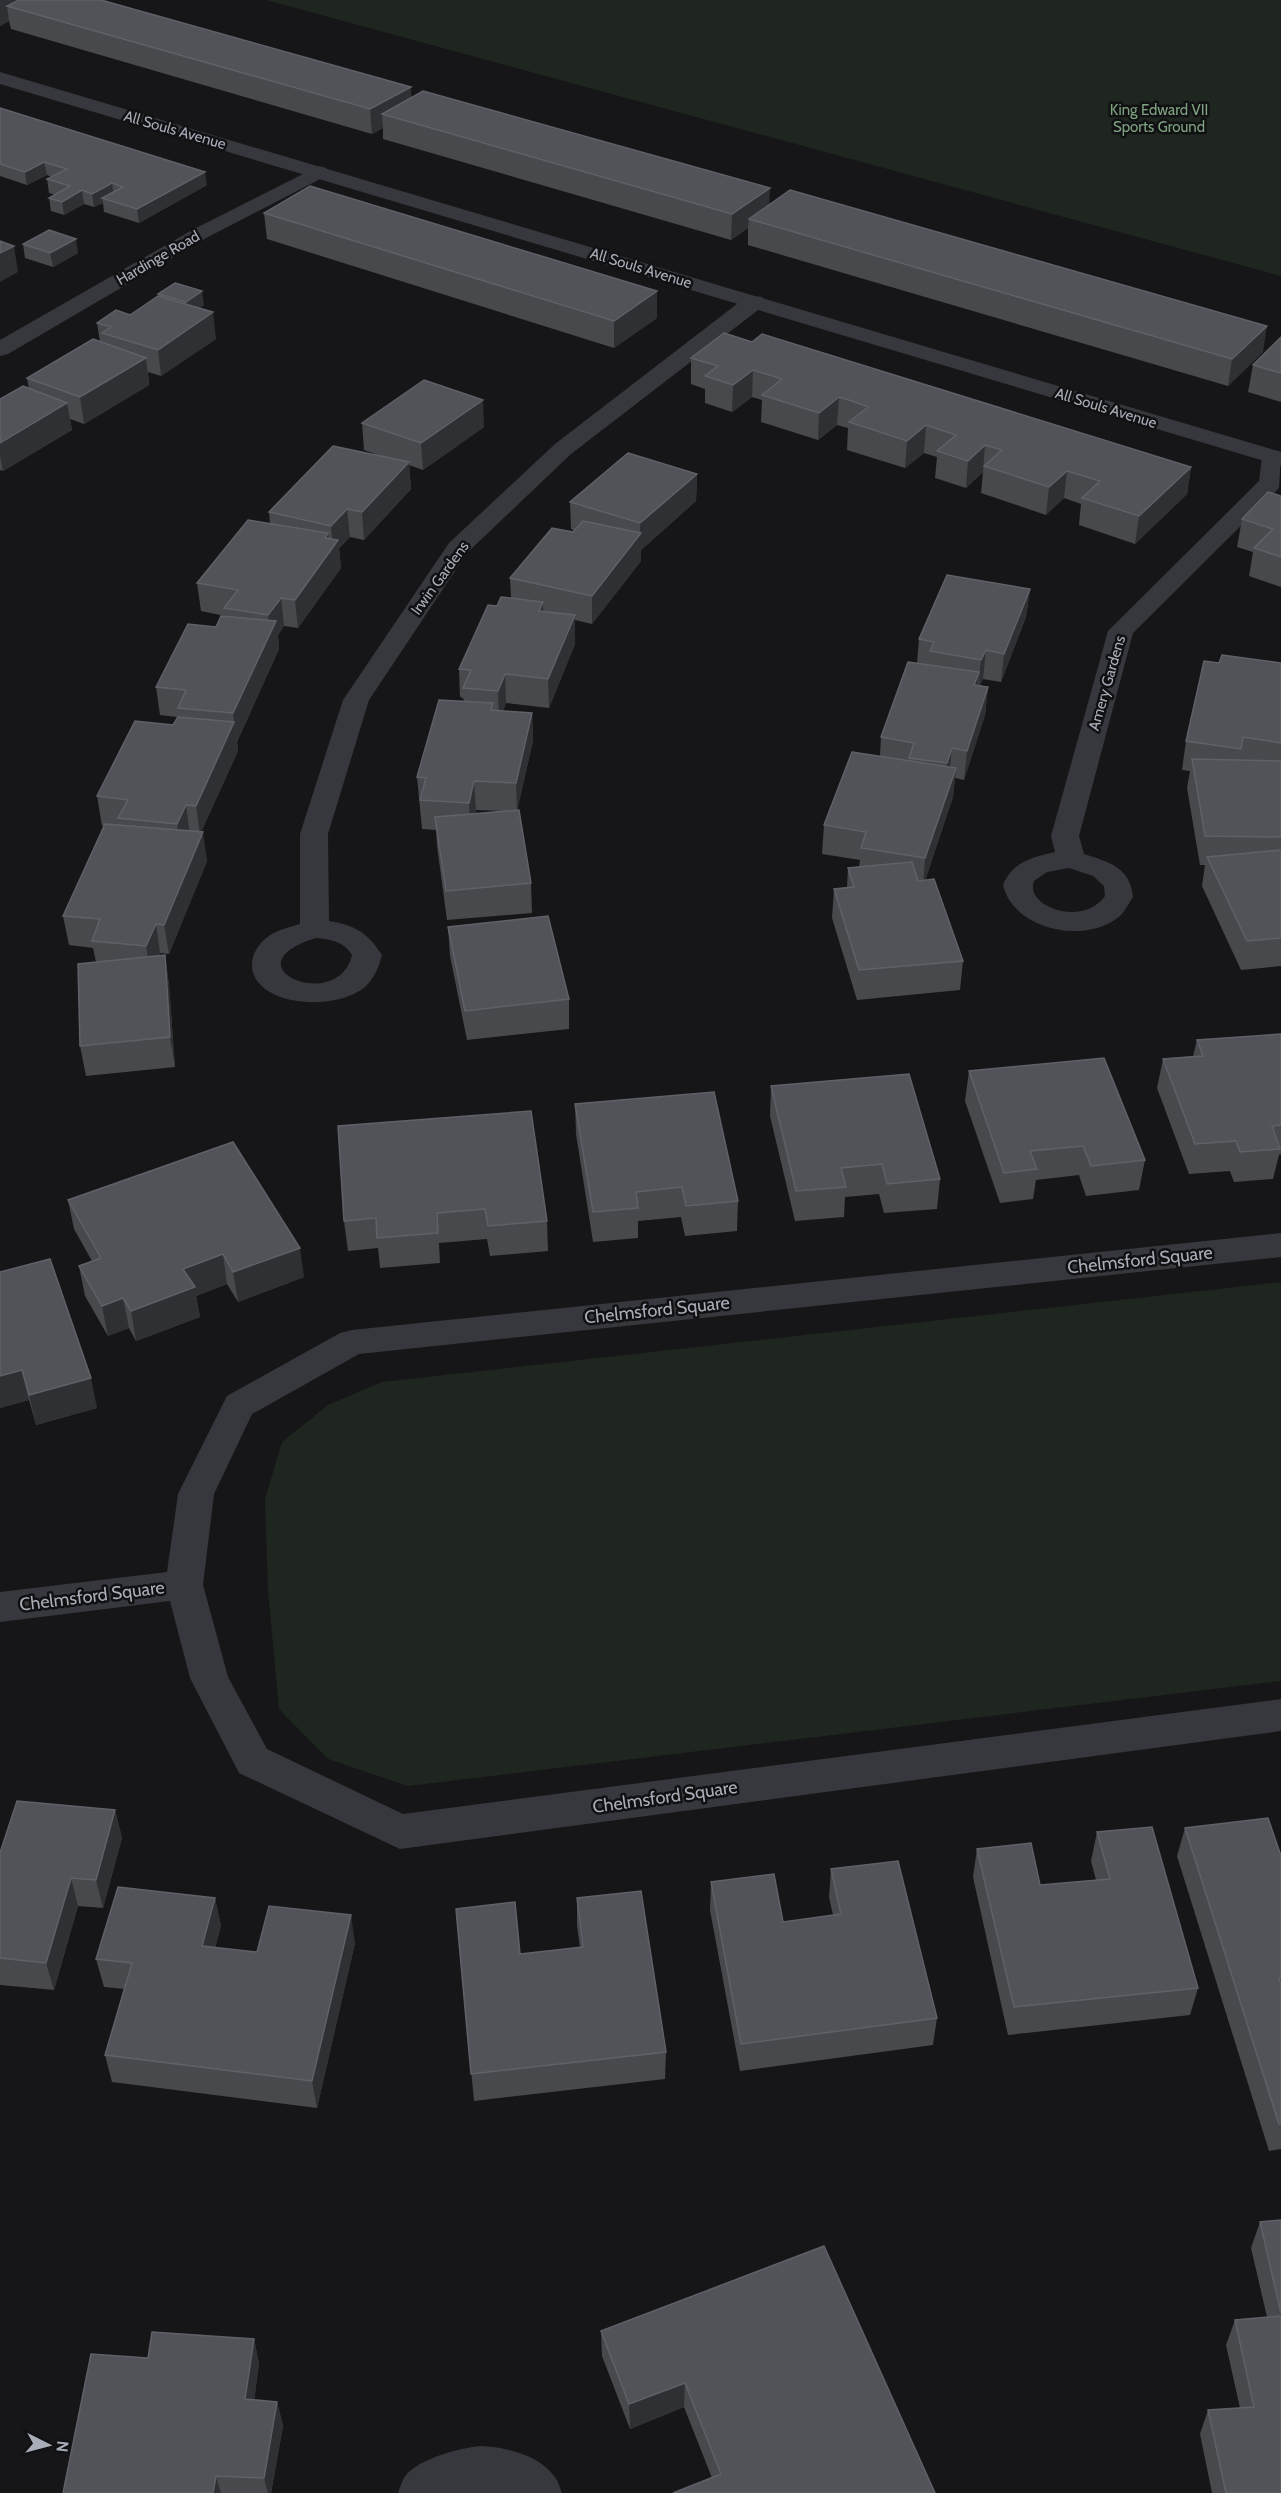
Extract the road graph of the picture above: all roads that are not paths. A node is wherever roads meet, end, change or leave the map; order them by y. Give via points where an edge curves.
1 (0, 78) edge
2 (319, 172) junction
3 (754, 302) junction
4 (0, 349) edge
5 (1278, 458) edge
6 (1071, 860) dead end
7 (315, 928) dead end
8 (1281, 1245) edge
9 (184, 1585) junction
10 (0, 1606) edge
11 (1281, 1714) edge
12 (422, 2493) edge
13 (538, 2493) edge

1 - 2 street, All Souls Avenue
2 - 3 street, All Souls Avenue
2 - 4 street, Hardinge Road via 201,233
3 - 5 street, All Souls Avenue
3 - 7 street, Irwin Gardens via 563,450 458,548 356,700 314,834
5 - 6 street, Amery Gardens via 1271,483 1120,631 1065,836
8 - 9 street, Chelmsford Square via 352,1342 239,1405 196,1494
9 - 10 street, Chelmsford Square
9 - 11 street, Chelmsford Square via 209,1678 253,1761 400,1832
12 - 13 street via 435,2481 466,2469 499,2470 530,2484

